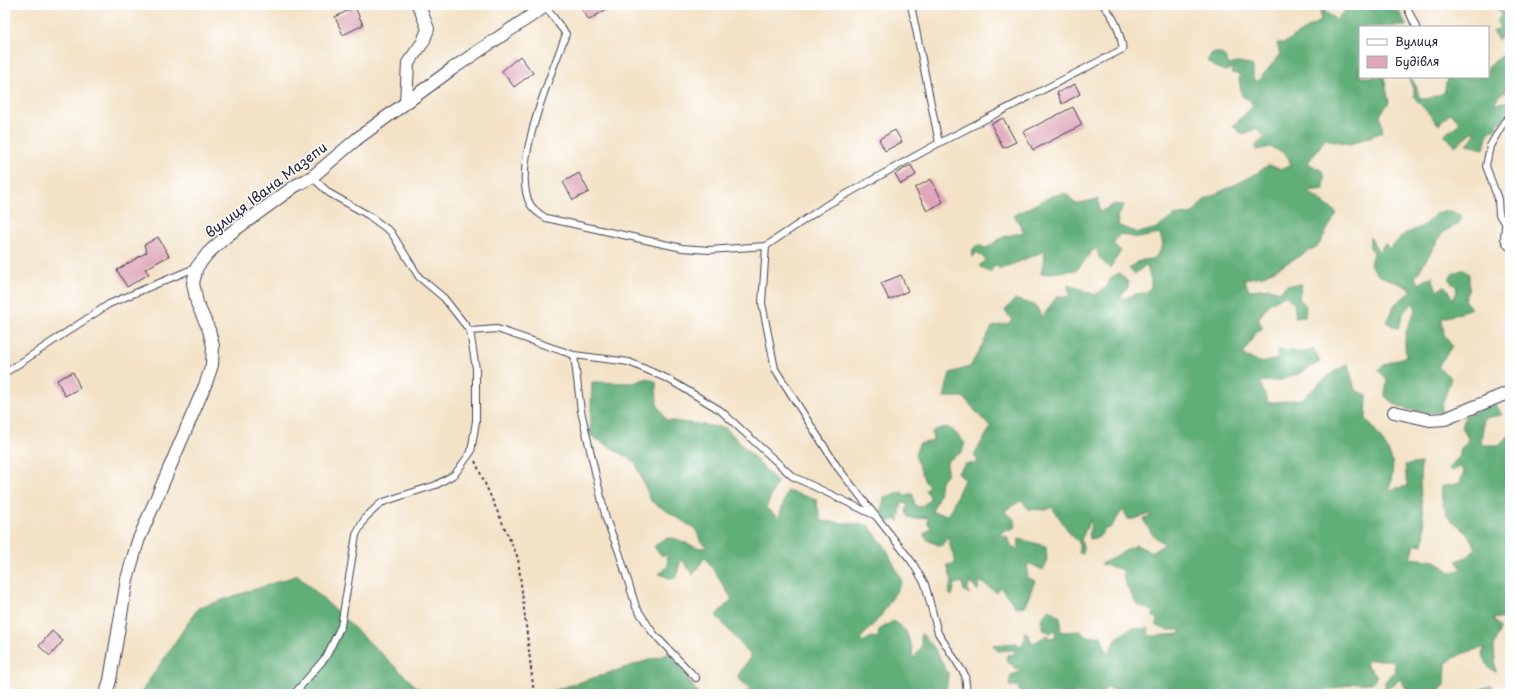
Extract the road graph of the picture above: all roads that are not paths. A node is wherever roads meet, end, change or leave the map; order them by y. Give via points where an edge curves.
1 (418, 5) edge
2 (911, 5) edge
3 (1102, 5) edge
4 (1406, 5) edge
5 (546, 6) edge
6 (1416, 26) edge
7 (406, 103) junction
8 (1510, 116) edge
9 (939, 143) junction
10 (312, 176) junction
11 (1509, 225) edge
12 (1510, 244) edge
13 (766, 246) junction
14 (197, 267) junction
15 (470, 331) junction
16 (574, 355) junction
17 (5, 373) edge
18 (1510, 392) edge
19 (1394, 412) dead end
20 (876, 516) junction
21 (696, 678) dead end
22 (106, 694) edge
23 (294, 694) edge
24 (967, 694) edge

1 - 7 street via 428,29 423,42 408,62
2 - 9 lane
3 - 9 lane via 1113,16 1120,32 1123,49
4 - 6 lane
5 - 7 street, вулиця Івана Мазепи via 452,68
5 - 13 lane via 566,34 534,120 524,169 527,194 534,209 546,218 556,221 682,248 709,250
7 - 10 street, вулиця Івана Мазепи
8 - 11 lane via 1490,146 1486,166 1498,199 1500,215
9 - 13 lane via 825,206
10 - 14 street, вулиця Івана Мазепи via 228,235
10 - 15 lane via 329,193 368,215 391,232 419,277 444,298
11 - 12 street
13 - 20 lane via 762,303 775,369 838,468
14 - 17 lane via 109,304
14 - 22 street, вулиця Івана Мазепи via 193,283 197,303 213,346 212,365 138,541 127,578
15 - 16 lane via 497,329
15 - 23 lane via 476,369 476,421 471,452 455,474 436,485 381,503 365,518 356,536 341,626 326,657
16 - 20 lane via 629,362 668,379 720,410 792,476
16 - 21 lane via 582,411 606,519 636,607 653,632
18 - 19 street via 1445,419 1430,420
20 - 24 lane via 912,562 925,584 938,633 965,675

